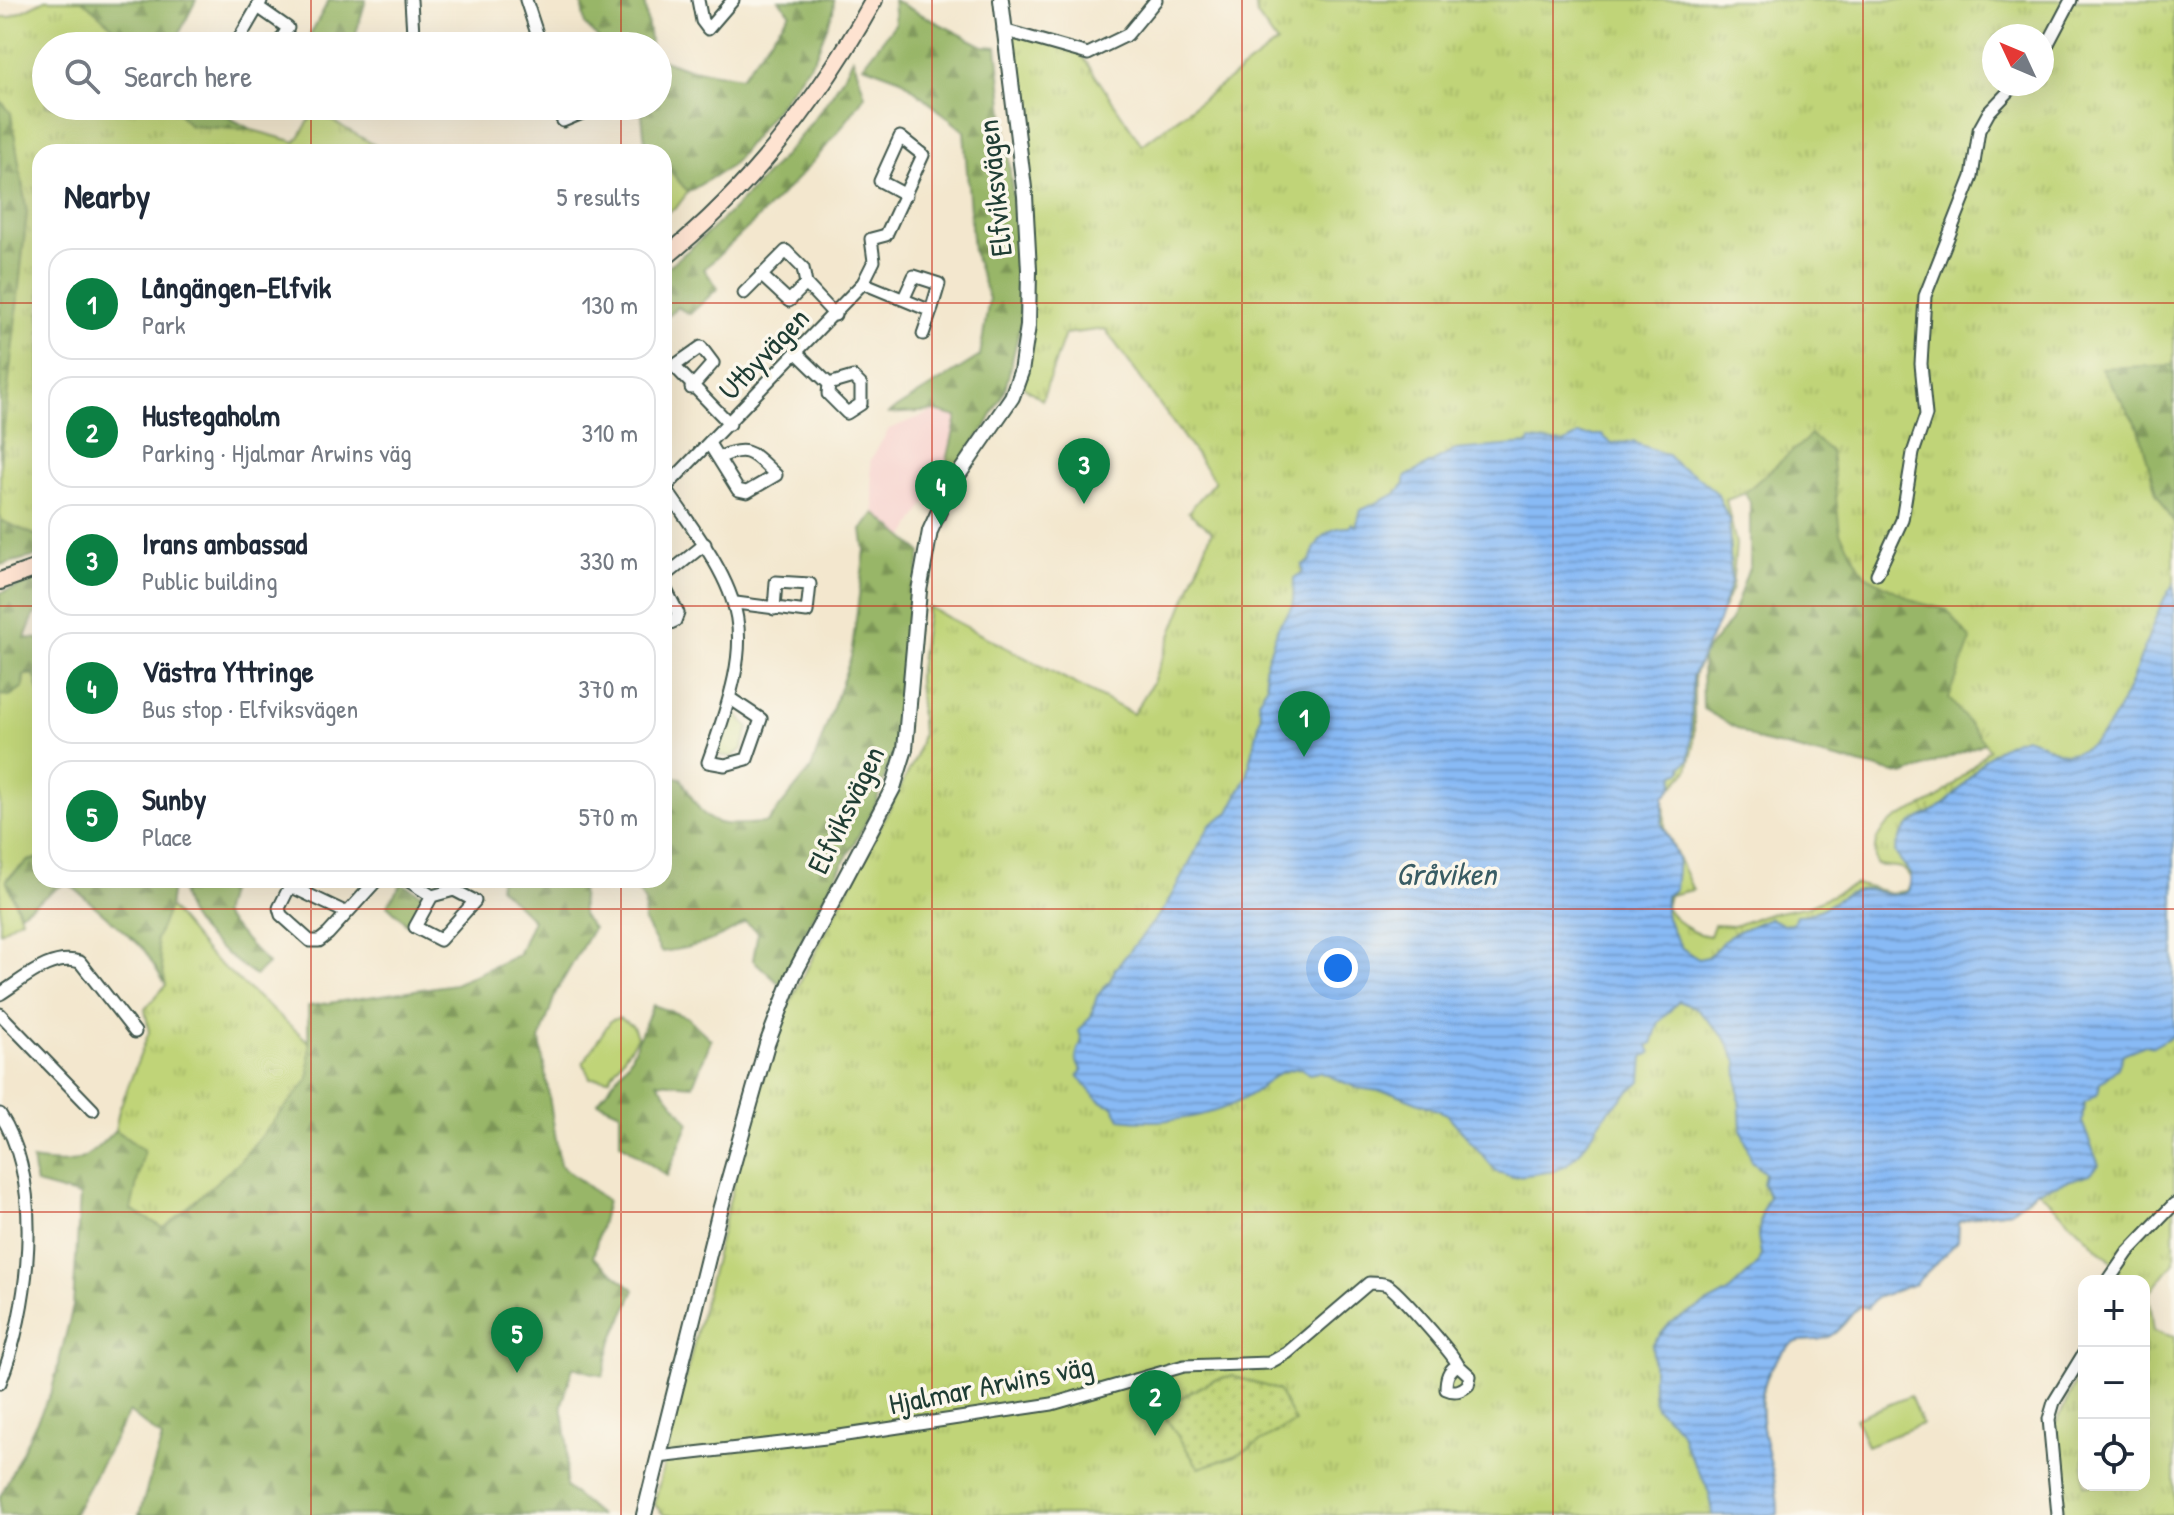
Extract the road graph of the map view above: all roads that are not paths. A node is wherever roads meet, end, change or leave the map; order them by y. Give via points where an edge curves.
1 (411, 0) edge
2 (526, 0) edge
3 (698, 0) edge
4 (733, 0) edge
5 (874, 0) edge
6 (1001, 0) edge
7 (1156, 0) edge
8 (2071, 0) edge
9 (259, 3) edge
10 (1003, 30) junction
11 (243, 32) edge
12 (286, 32) edge
13 (413, 32) edge
14 (536, 32) edge
15 (2054, 32) edge
16 (2004, 96) edge
17 (906, 195) junction
18 (672, 251) edge
19 (761, 275) junction
20 (863, 283) junction
21 (806, 284) junction
22 (744, 293) dead end
23 (904, 298) junction
24 (931, 311) junction
25 (835, 315) junction
26 (923, 334) dead end
27 (797, 353) junction
28 (829, 384) dead end
29 (691, 388) dead end
30 (730, 424) junction
31 (710, 445) junction
32 (719, 458) junction
33 (672, 481) edge
34 (672, 498) edge
35 (705, 544) junction
36 (32, 570) edge
37 (672, 571) edge
38 (1877, 574) dead end
39 (0, 581) edge
40 (672, 601) edge
41 (736, 603) junction
42 (774, 609) dead end
43 (672, 622) edge
44 (731, 699) junction
45 (289, 888) edge
46 (300, 888) edge
47 (370, 888) edge
48 (420, 888) edge
49 (432, 896) junction
50 (347, 913) junction
51 (0, 994) edge
52 (0, 1014) edge
53 (135, 1032) dead end
54 (93, 1110) dead end
55 (0, 1114) edge
56 (2174, 1204) edge
57 (2112, 1275) edge
58 (2078, 1363) edge
59 (1458, 1365) dead end
60 (0, 1383) edge
61 (658, 1457) junction
62 (644, 1515) edge
63 (2058, 1515) edge

1 - 13 street
2 - 14 street
3 - 4 street via 708,29
5 - 18 main road via 830,75 785,135
6 - 10 street, Elfviksvägen
7 - 10 street via 1127,35 1088,54
8 - 15 street
9 - 11 street
9 - 12 street via 288,28
10 - 61 street, Elfviksvägen via 1029,270 1021,372 1012,397 950,487 930,531 919,591 905,749 893,788 819,923 767,1044
16 - 38 street via 1979,130 1972,177 1925,296 1921,364 1926,415 1913,453 1902,520
17 - 17 street via 923,155 900,137 880,181
17 - 20 street, Utbyvägen via 886,235 871,239 874,261
19 - 21 street via 789,301
19 - 21 street via 786,251 803,268
19 - 22 street
20 - 23 street
20 - 25 street, Utbyvägen
21 - 25 street
23 - 24 street
23 - 24 street via 914,276 939,284
24 - 26 street
25 - 27 street, Utbyvägen
27 - 28 street
27 - 30 street, Utbyvägen
29 - 30 street
30 - 31 street, Utbyvägen
31 - 32 street
31 - 33 street, Utbyvägen
32 - 32 street via 741,491 776,475 752,452 736,450
34 - 35 street
35 - 37 street
35 - 41 street
36 - 39 main road
40 - 43 street via 678,613
41 - 42 street
41 - 44 street via 741,650
44 - 44 street via 722,724 708,762 725,765 747,759 752,746 761,719
45 - 50 street via 280,911 310,941 319,941
46 - 50 street
47 - 50 street
48 - 49 street
49 - 49 street via 415,927 440,940 475,901 454,890
51 - 53 street via 67,958 80,962
52 - 54 street
55 - 60 street via 19,1151 26,1248 16,1337
56 - 57 street
58 - 63 street via 2049,1419
59 - 61 street, Hjalmar Arwins väg via 1401,1295 1385,1284 1369,1283 1269,1363 1184,1366 1052,1404
61 - 62 street, Elfviksvägen

